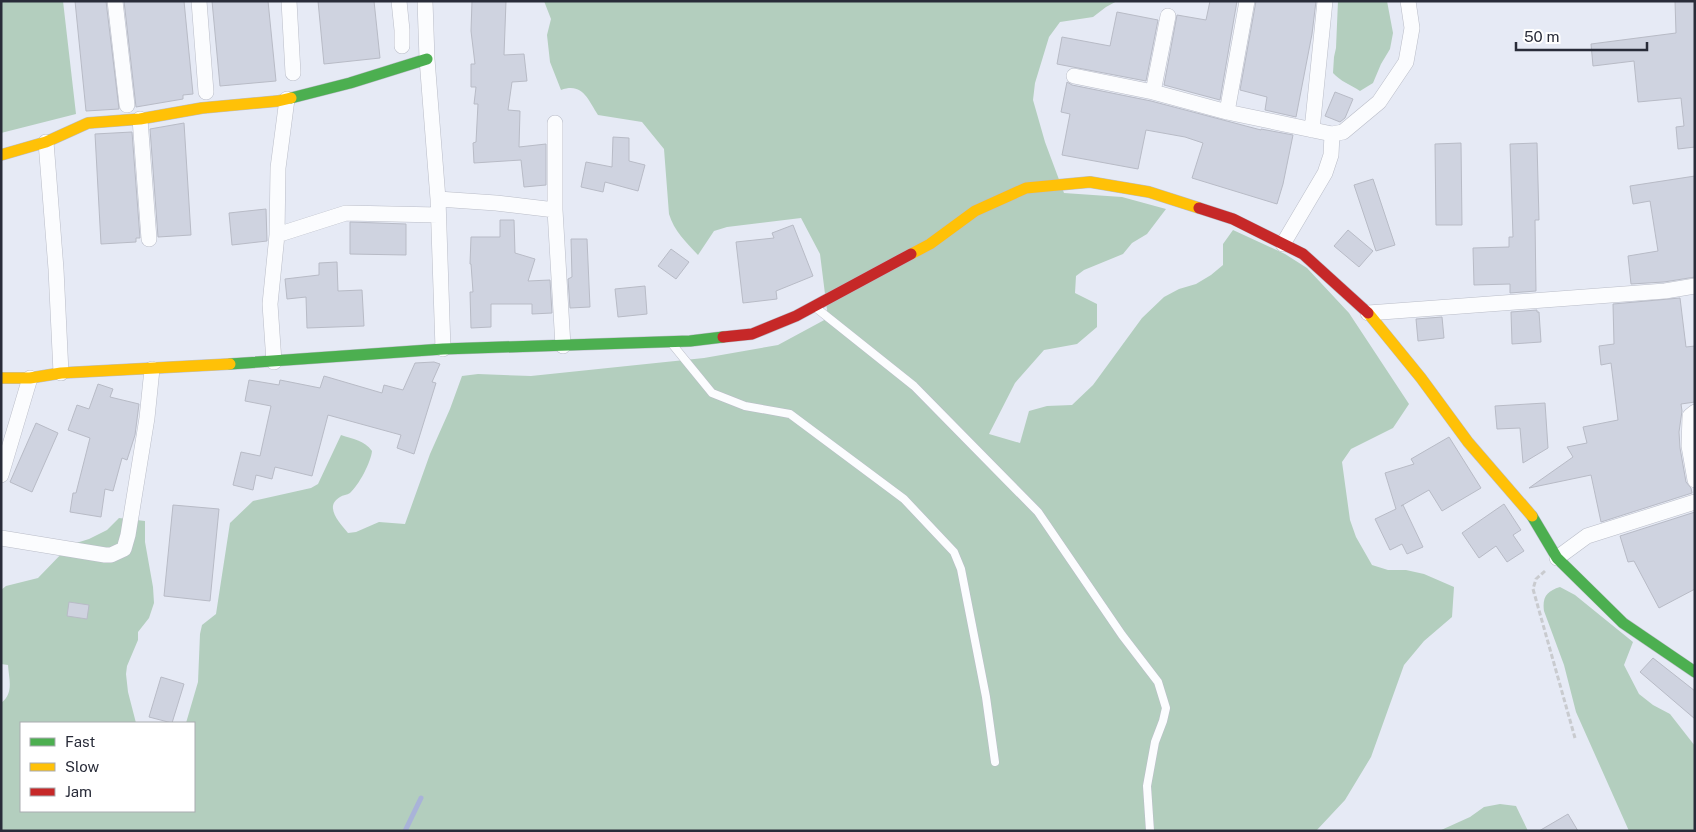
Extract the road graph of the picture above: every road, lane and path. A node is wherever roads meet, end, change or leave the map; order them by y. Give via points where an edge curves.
1 (115, 1) edge
2 (199, 1) edge
3 (288, 1) edge
4 (399, 1) edge
5 (425, 1) edge
6 (1247, 1) edge
7 (1325, 1) edge
8 (1408, 1) edge
9 (1168, 16) dead end
10 (402, 46) dead end
11 (427, 59) junction
12 (293, 74) dead end
13 (1074, 76) dead end
14 (206, 92) dead end
15 (1153, 92) junction
16 (287, 99) junction
17 (127, 105) dead end
18 (1227, 112) junction
19 (140, 119) junction
20 (555, 123) dead end
21 (1312, 130) junction
22 (1332, 134) junction
23 (46, 142) junction
24 (1, 156) edge
25 (438, 207) junction
26 (555, 210) junction
27 (277, 235) junction
28 (149, 239) dead end
29 (1283, 244) junction
30 (1695, 286) edge
31 (814, 306) junction
32 (1368, 313) junction
33 (670, 342) junction
34 (563, 346) junction
35 (443, 349) junction
36 (274, 362) junction
37 (152, 369) junction
38 (61, 373) junction
39 (1, 378) edge
40 (30, 378) junction
41 (1695, 412) edge
42 (1, 475) edge
43 (1695, 480) edge
44 (1695, 502) edge
45 (1, 538) edge
46 (1557, 558) junction
47 (1695, 672) edge
48 (1575, 738) dead end
49 (994, 762) dead end
50 (1150, 831) edge

1 - 17 street
2 - 14 street
3 - 12 street
4 - 10 street
5 - 11 street
6 - 18 street
7 - 21 street
8 - 22 street via 1412,28 1406,62 1379,102 1343,132
9 - 15 street
11 - 16 main road
11 - 25 street
13 - 15 street
15 - 18 street
16 - 19 main road via 202,108
16 - 27 street via 278,168
18 - 21 street
19 - 23 main road via 88,123
19 - 28 street
20 - 26 street
21 - 22 street
22 - 29 street via 1331,155 1325,173
23 - 24 main road
23 - 38 street
25 - 26 street via 496,203
25 - 27 street via 346,213
25 - 35 street
26 - 34 street
27 - 36 street via 270,304
29 - 31 main road via 1233,220 1149,192 1090,182 1026,188 975,212 930,244
29 - 32 main road via 1303,254
30 - 32 street
31 - 33 main road via 752,334
31 - 50 lane via 914,386 1038,512 1158,682 1166,708 1146,786
32 - 46 main road via 1468,442 1532,516
33 - 34 main road
33 - 49 lane via 712,393 745,406 790,414 904,499 954,552 961,569 986,697
34 - 35 main road
35 - 36 main road
36 - 37 main road
37 - 38 main road
37 - 45 street via 147,418 124,549 105,555
38 - 40 main road
39 - 40 main road
40 - 42 street
41 - 43 street via 1690,416 1689,446
44 - 46 street via 1587,536
46 - 47 main road via 1624,623
46 - 48 path via 1536,579 1534,589

